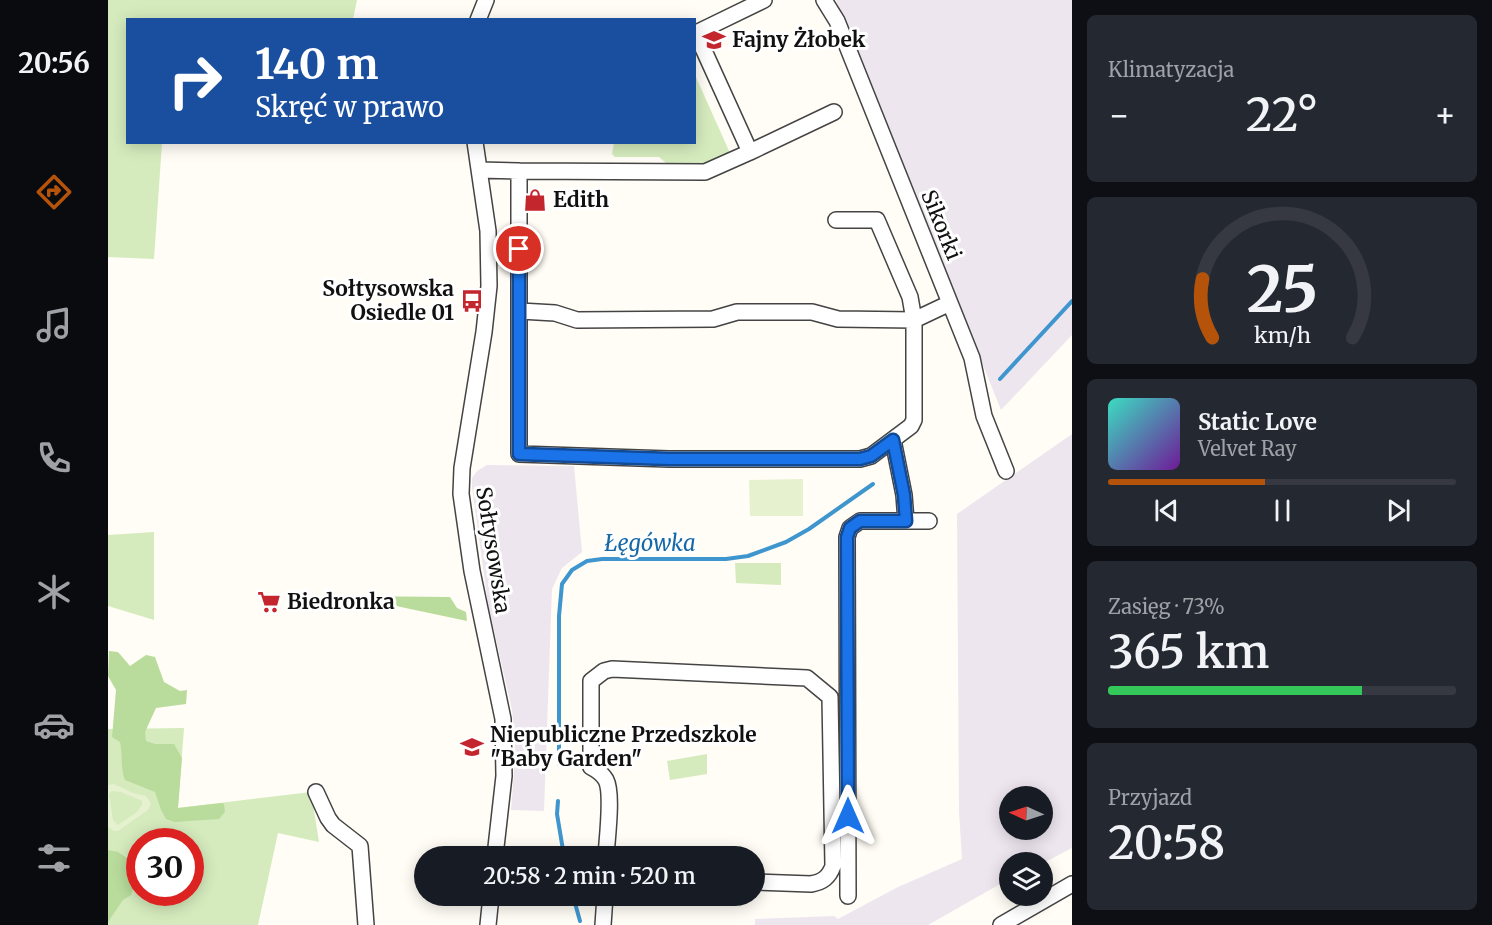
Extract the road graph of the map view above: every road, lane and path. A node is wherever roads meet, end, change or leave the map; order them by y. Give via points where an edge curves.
1 (486, 0) edge
2 (764, 0) edge
3 (824, 0) edge
4 (479, 18) edge
5 (834, 112) dead end
6 (476, 144) edge
7 (750, 152) junction
8 (479, 170) junction
9 (519, 171) junction
10 (836, 220) dead end
11 (950, 303) junction
12 (520, 311) junction
13 (914, 320) junction
14 (893, 440) junction
15 (1006, 471) dead end
16 (906, 521) junction
17 (929, 521) dead end
18 (315, 792) dead end
19 (496, 846) edge
20 (607, 846) edge
21 (765, 882) edge
22 (1072, 884) edge
23 (848, 896) dead end
24 (490, 906) edge
25 (604, 906) edge
26 (366, 925) edge
27 (488, 925) edge
28 (603, 925) edge
29 (1001, 925) edge

1 - 4 street
2 - 7 street via 696,33
3 - 11 street, Sikorki via 837,21
5 - 7 street
6 - 8 street, Sołtysowska
7 - 9 street via 705,172
8 - 9 street
8 - 19 street, Sołtysowska via 488,231 489,286 461,494 475,591 503,719 504,776
9 - 12 street
10 - 13 street via 877,220 910,297
11 - 13 street
11 - 15 street, Sikorki via 972,358 984,416
12 - 13 street via 555,313 577,320 713,319 737,312 812,312 838,319
12 - 14 street via 519,454 860,459
13 - 14 street via 914,420
14 - 16 street
16 - 17 street
16 - 23 street via 860,521 850,528 847,537
18 - 26 street via 333,825 360,846
20 - 21 street via 610,790 606,779 591,767 591,681 612,669 807,678 830,697 833,866 826,878 811,884
22 - 29 street
24 - 27 street
25 - 28 street

